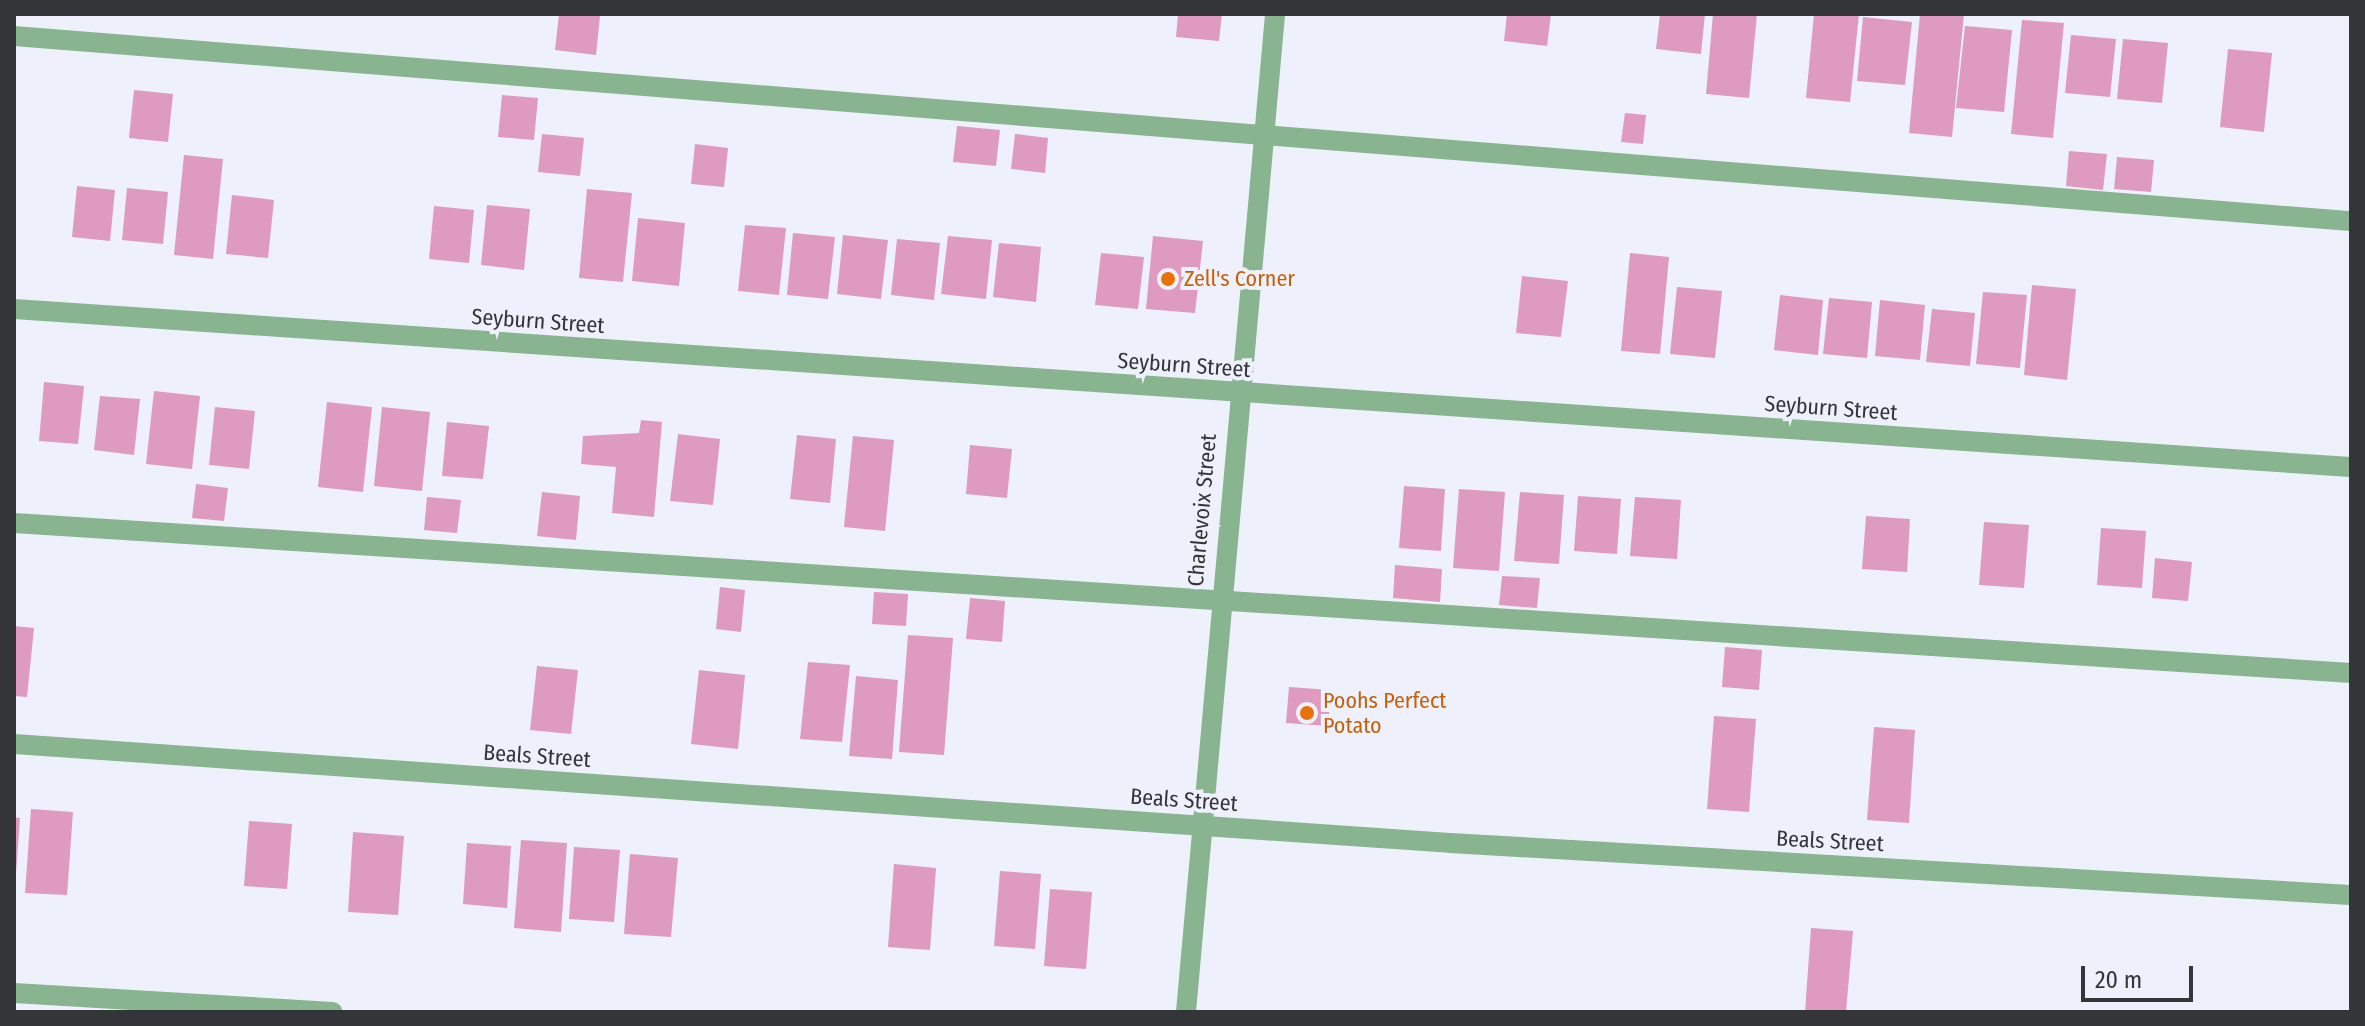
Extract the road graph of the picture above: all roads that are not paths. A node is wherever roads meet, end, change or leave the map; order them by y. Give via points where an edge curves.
1 (1275, 14) edge
2 (14, 36) edge
3 (1263, 132) junction
4 (2351, 221) edge
5 (14, 309) edge
6 (1236, 393) junction
7 (2351, 467) edge
8 (14, 523) edge
9 (1218, 598) junction
10 (2351, 673) edge
11 (14, 744) edge
12 (1199, 825) junction
13 (2351, 895) edge
14 (14, 993) edge
15 (332, 1012) edge
16 (1186, 1012) edge

1 - 3 street, Charlevoix Street
2 - 3 street
3 - 4 street
3 - 6 street, Charlevoix Street
5 - 6 street, Seyburn Street
6 - 7 street, Seyburn Street
6 - 9 street, Charlevoix Street
8 - 9 street
9 - 10 street
9 - 12 street, Charlevoix Street
11 - 12 street, Beals Street
12 - 13 street, Beals Street
12 - 16 street, Charlevoix Street
14 - 15 street

